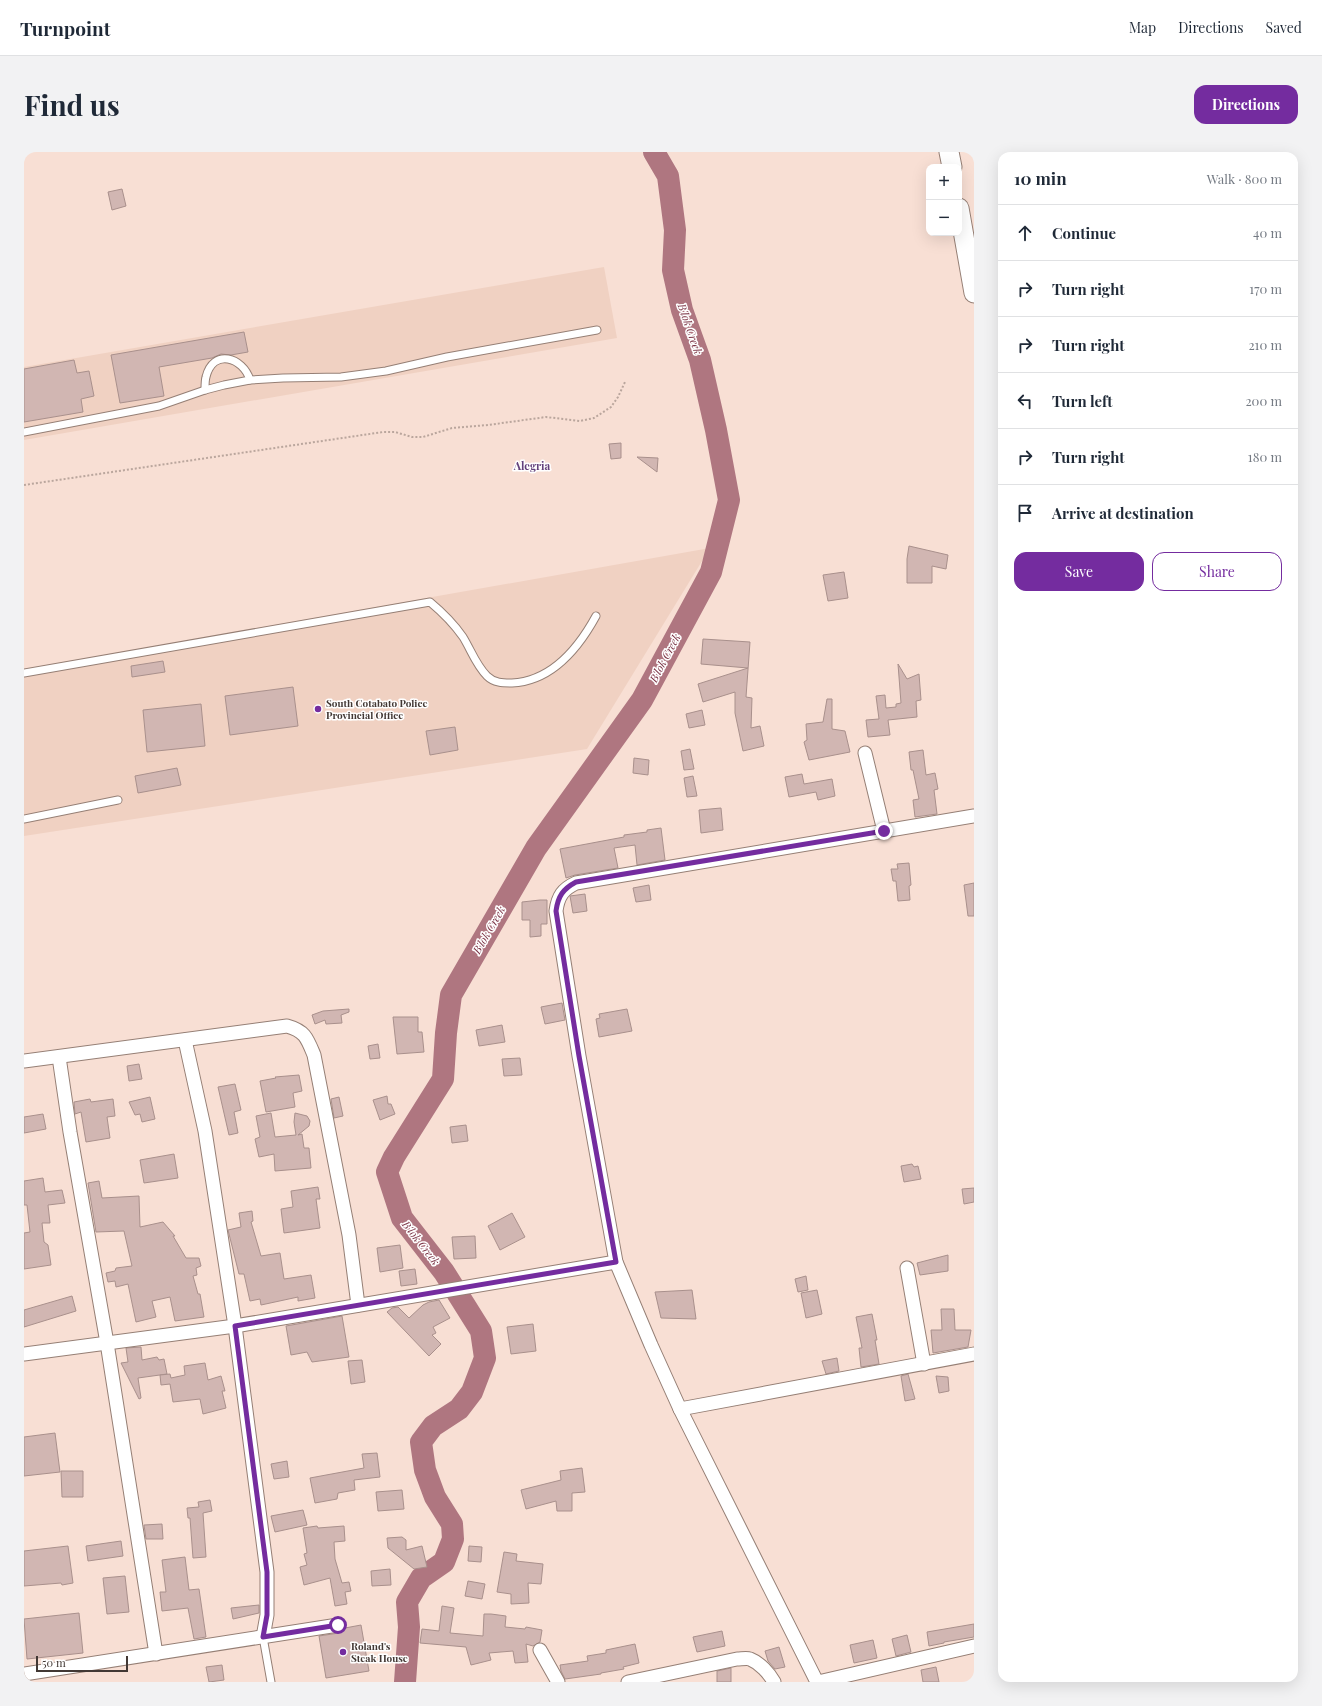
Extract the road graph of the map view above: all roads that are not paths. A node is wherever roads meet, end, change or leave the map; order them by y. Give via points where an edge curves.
1 (949, 152) edge
2 (951, 164) edge
3 (962, 225) edge
4 (974, 293) edge
5 (597, 330) dead end
6 (250, 380) junction
7 (205, 390) junction
8 (24, 432) edge
9 (596, 616) dead end
10 (24, 674) edge
11 (865, 753) dead end
12 (118, 800) dead end
13 (974, 816) edge
14 (24, 819) edge
15 (884, 831) junction
16 (185, 1040) junction
17 (59, 1057) junction
18 (24, 1061) edge
19 (616, 1262) junction
20 (908, 1268) dead end
21 (358, 1305) junction
22 (235, 1326) junction
23 (107, 1343) junction
24 (24, 1354) edge
25 (974, 1354) edge
26 (924, 1364) junction
27 (680, 1409) junction
28 (338, 1625) dead end
29 (263, 1637) junction
30 (974, 1646) edge
31 (540, 1650) dead end
32 (156, 1654) junction
33 (24, 1674) edge
34 (271, 1682) edge
35 (558, 1682) edge
36 (628, 1682) edge
37 (774, 1682) edge
38 (817, 1682) edge

1 - 2 street
3 - 4 street
5 - 6 lane via 454,355 386,371 341,377
6 - 7 lane
6 - 7 lane via 243,366 234,360 224,358 210,367
7 - 8 lane via 159,406
9 - 10 lane via 569,656 538,678 518,682 498,683 488,678 458,631 430,602
11 - 15 street
12 - 14 lane
13 - 15 street
15 - 19 street via 576,882 561,893 556,911
16 - 17 street
16 - 21 street via 287,1026 301,1032 308,1039 314,1055 347,1228
16 - 22 street via 205,1131
17 - 18 street
17 - 23 street
19 - 21 street
19 - 27 street
20 - 26 street
21 - 22 street
22 - 23 street
22 - 29 street via 267,1572 268,1607
23 - 24 street
23 - 32 street
25 - 26 street
26 - 27 street
27 - 38 street
28 - 29 street
29 - 32 street
29 - 34 lane
30 - 38 street
31 - 35 street
32 - 33 street
36 - 37 street via 737,1659 750,1659 757,1663 770,1674

